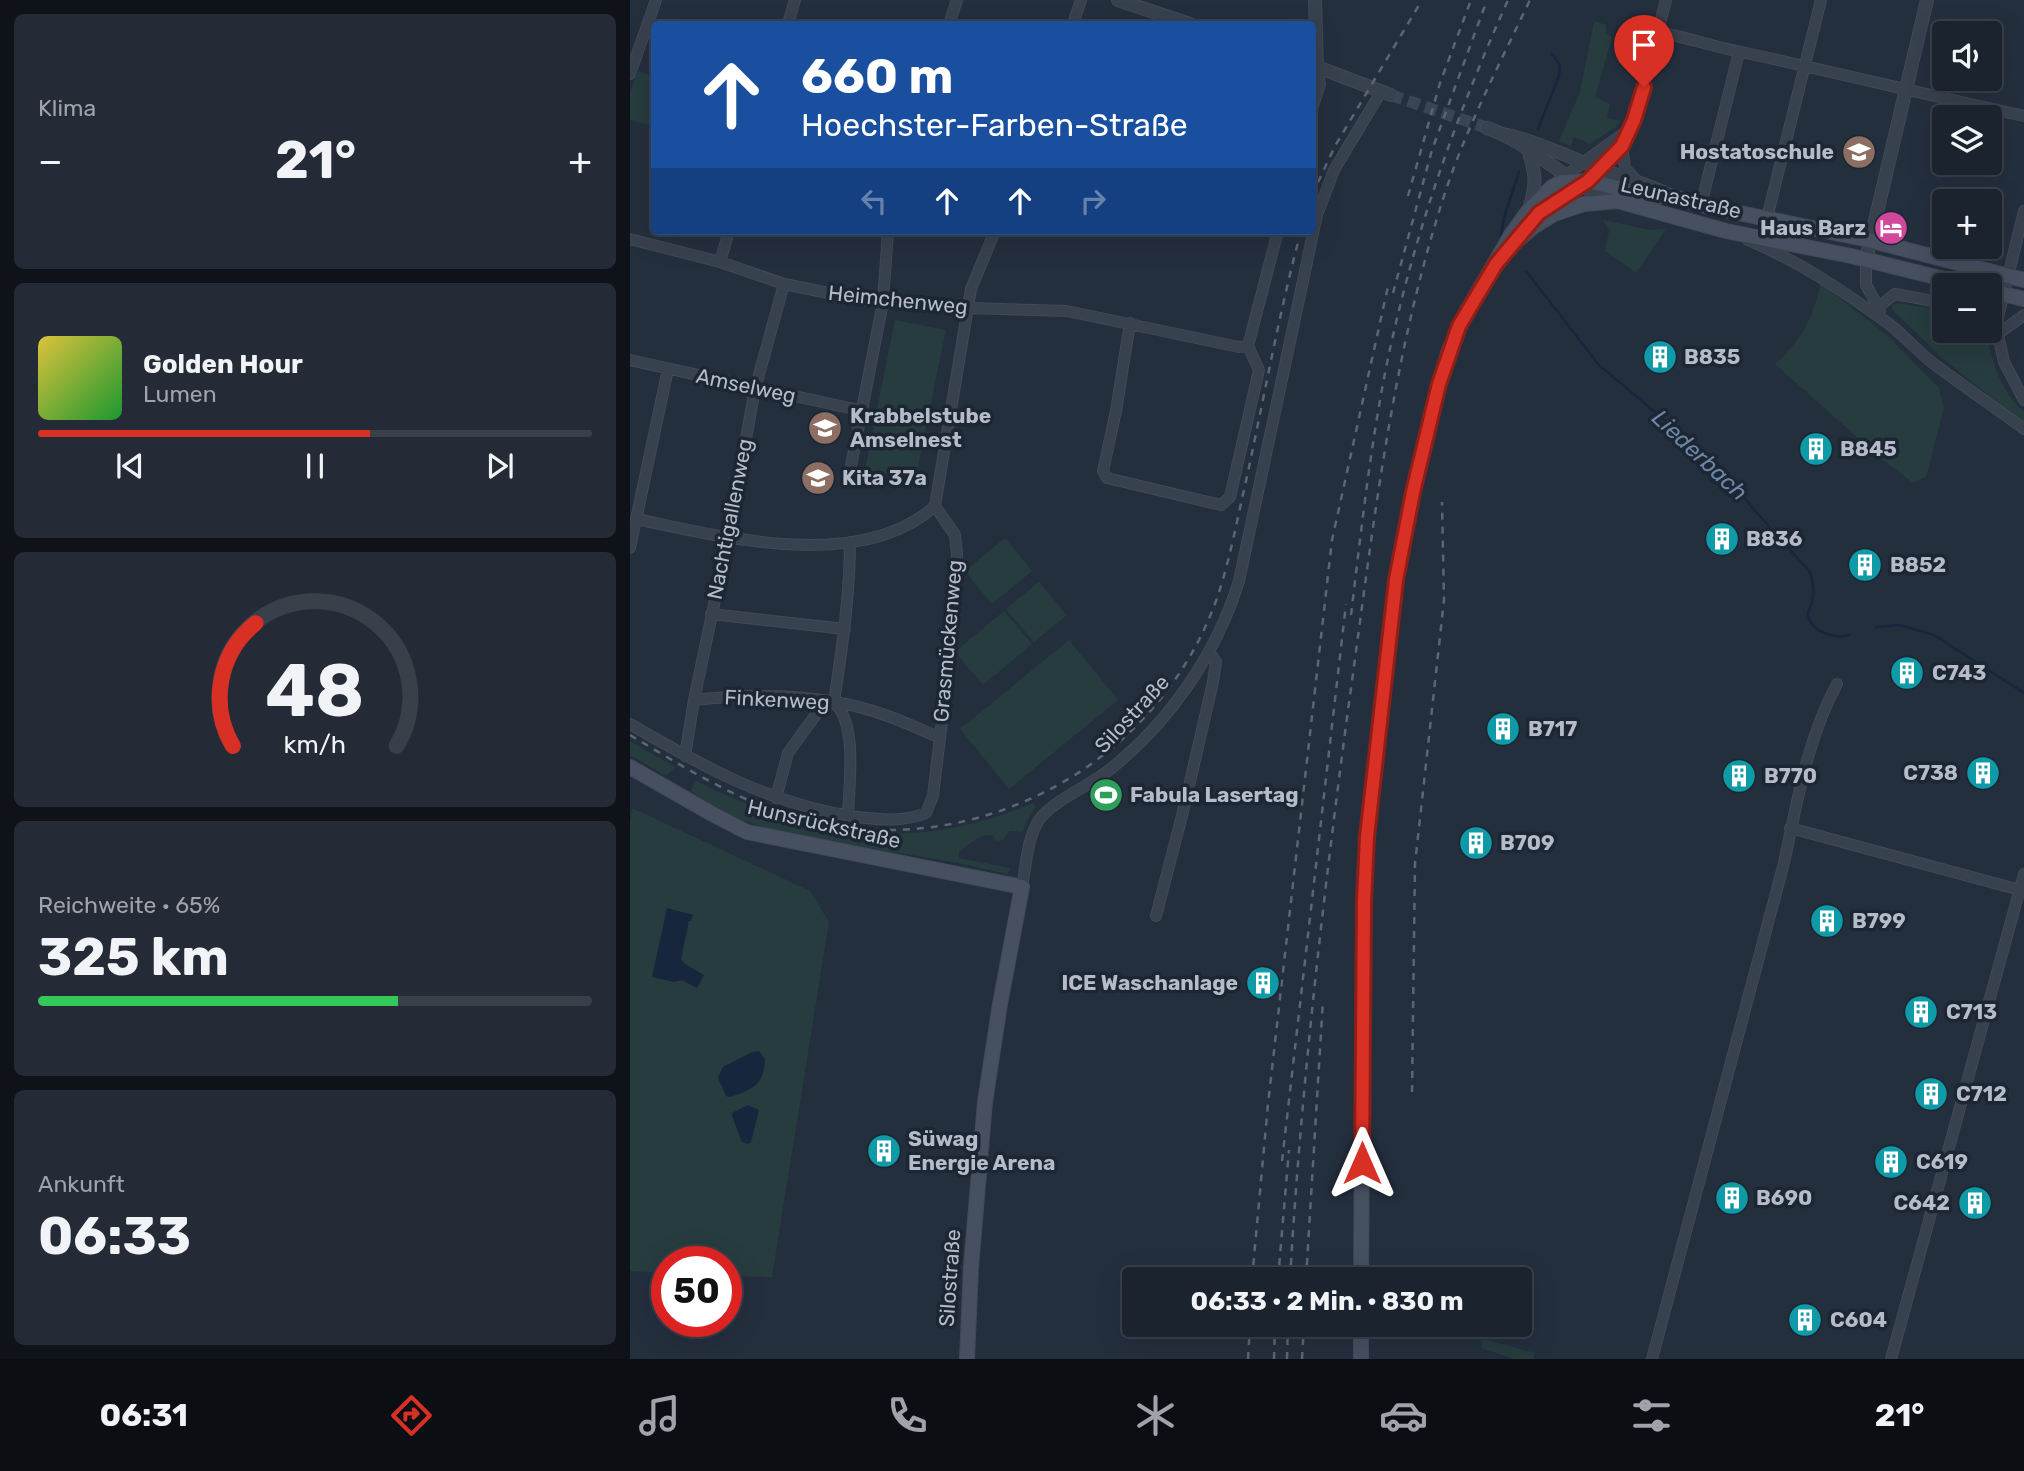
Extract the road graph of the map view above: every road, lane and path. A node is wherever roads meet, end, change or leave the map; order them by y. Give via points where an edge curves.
1 (656, 0) edge
2 (795, 0) edge
3 (957, 0) edge
4 (1081, 0) edge
5 (1118, 0) edge
6 (1315, 0) edge
7 (1666, 0) edge
8 (1821, 0) edge
9 (1927, 0) edge
10 (789, 21) edge
11 (950, 21) edge
12 (1074, 21) edge
13 (1181, 21) edge
14 (1315, 21) edge
15 (1658, 32) junction
16 (1739, 52) junction
17 (1316, 65) edge
18 (1806, 65) junction
19 (1316, 69) edge
20 (630, 74) edge
21 (1906, 90) junction
22 (1386, 94) joint
23 (1316, 96) edge
24 (2024, 116) edge
25 (1487, 128) tunnel mouth
26 (1631, 128) junction
27 (1508, 135) junction
28 (1622, 146) junction
29 (1528, 149) junction
30 (1591, 165) junction
31 (1639, 183) junction
32 (1580, 184) junction
33 (1671, 196) junction
34 (1618, 201) junction
35 (1701, 205) junction
36 (1529, 210) junction
37 (2024, 211) edge
38 (1767, 218) junction
39 (1316, 220) edge
40 (1726, 231) junction
41 (728, 235) edge
42 (888, 235) edge
43 (993, 235) edge
44 (1277, 235) edge
45 (1313, 235) edge
46 (630, 239) edge
47 (1869, 240) junction
48 (1517, 241) junction
49 (1866, 259) junction
50 (720, 262) junction
51 (1496, 264) junction
52 (1969, 265) junction
53 (1976, 273) edge
54 (1932, 276) edge
55 (2009, 276) junction
56 (2024, 280) edge
57 (2002, 281) edge
58 (2002, 281) edge
59 (784, 284) junction
60 (2002, 293) edge
61 (2024, 299) edge
62 (1932, 301) edge
63 (883, 302) junction
64 (1879, 306) junction
65 (969, 308) junction
66 (2024, 315) edge
67 (1886, 322) junction
68 (1130, 323) junction
69 (2002, 331) edge
70 (2000, 343) edge
71 (1248, 346) junction
72 (630, 360) edge
73 (668, 369) junction
74 (755, 389) junction
75 (2024, 400) edge
76 (863, 411) junction
77 (2024, 429) edge
78 (851, 466) dead end
79 (935, 506) junction
80 (636, 519) junction
81 (728, 538) junction
82 (850, 542) junction
83 (630, 548) edge
84 (710, 614) junction
85 (845, 629) junction
86 (1210, 653) junction
87 (1837, 684) dead end
88 (694, 700) junction
89 (834, 702) junction
90 (630, 724) edge
91 (939, 737) junction
92 (685, 756) junction
93 (630, 767) edge
94 (776, 798) junction
95 (848, 815) junction
96 (1790, 828) junction
97 (2024, 874) edge
98 (1022, 887) junction
99 (2020, 890) junction
100 (1156, 916) dead end
101 (1361, 1267) edge
102 (1361, 1337) edge
103 (967, 1359) edge
104 (1361, 1359) edge
105 (1652, 1359) edge
106 (1891, 1359) edge

1 - 20 street
2 - 10 street
3 - 11 street
4 - 12 street
5 - 13 street
6 - 14 street
7 - 15 street
8 - 18 street
9 - 21 street
15 - 16 street
15 - 26 street
16 - 18 street
16 - 35 street
17 - 22 street
18 - 21 street
18 - 38 street
19 - 23 street via 1320,84
21 - 24 street
21 - 47 street
22 - 39 street, Silostraße via 1334,170
25 - 27 street
26 - 28 street
26 - 30 street via 1603,149
27 - 29 street
27 - 30 street, Leunastraße
28 - 30 street
28 - 31 street via 1625,168
29 - 32 street
29 - 36 street via 1536,176
30 - 31 street, Leunastraße
30 - 32 street
30 - 32 street
31 - 33 street, Leunastraße
32 - 33 main road, Leunastraße
32 - 34 street
32 - 36 main road via 1562,182 1552,187
32 - 48 street via 1548,206
33 - 35 main road, Leunastraße
34 - 40 main road, Leunastraße
34 - 48 main road, Leunastraße via 1563,211
35 - 38 main road, Leunastraße
36 - 51 main road
37 - 55 street
38 - 47 main road, Leunastraße
40 - 49 main road, Leunastraße
40 - 67 street via 1813,271
41 - 50 street
42 - 63 street
43 - 65 street via 971,289
44 - 71 street
45 - 86 street, Silostraße via 1239,581
46 - 50 street, Heimchenweg
47 - 49 street
47 - 52 main road, Leunastraße
48 - 51 main road, Leunastraße
49 - 54 main road, Leunastraße
49 - 64 street via 1867,285
50 - 59 street, Heimchenweg
51 - 101 main road via 1449,350 1396,580 1364,878
52 - 53 street
52 - 55 main road, Leunastraße
55 - 56 main road, Leunastraße
55 - 57 street
55 - 58 street, Leunastraße
59 - 63 street, Heimchenweg
59 - 74 street, Nachtigallenweg
60 - 61 main road, Leunastraße
62 - 64 street via 1895,295
63 - 65 street, Heimchenweg
63 - 76 street
64 - 67 street
65 - 68 street, Heimchenweg via 1067,311
65 - 79 street
66 - 69 street
67 - 77 street via 1928,359
68 - 71 street, Heimchenweg
68 - 71 street via 1103,471 1107,478 1221,505 1230,497 1259,370
70 - 75 street
72 - 73 street, Amselweg
73 - 74 street, Amselweg
73 - 80 street
74 - 76 street, Amselweg
74 - 81 street, Nachtigallenweg
76 - 78 street
79 - 82 street via 923,517 883,535
79 - 91 street, Grasmückenweg via 956,534 957,554
80 - 81 street
80 - 83 street
81 - 82 street via 775,545
81 - 84 street, Nachtigallenweg
82 - 85 street
84 - 85 street
84 - 88 street, Nachtigallenweg
85 - 89 street
86 - 98 street, Silostraße via 1139,744 1090,785 1041,817
86 - 100 street via 1216,662 1213,682
87 - 96 street via 1821,717
88 - 89 street, Finkenweg via 743,695
88 - 92 street, Nachtigallenweg
89 - 91 street, Finkenweg
89 - 94 street via 820,709 789,753
89 - 95 street via 848,730
90 - 92 street
91 - 95 street, Grasmückenweg via 933,796 926,813 909,820
92 - 94 street
93 - 98 main road, Hunsrückstraße via 747,832
94 - 95 street
96 - 99 street
96 - 105 street
97 - 99 street
98 - 103 main road, Silostraße via 985,1102
99 - 106 street
102 - 104 main road

